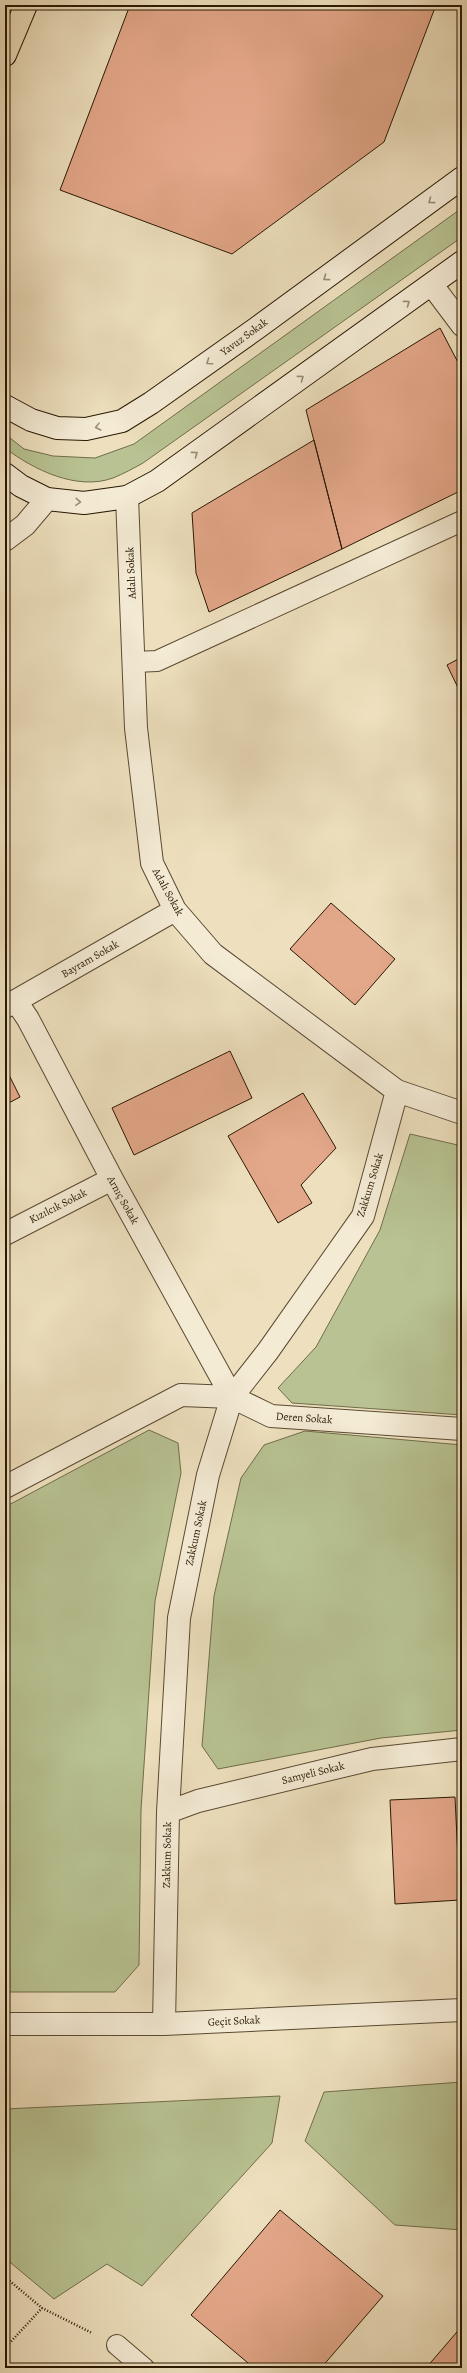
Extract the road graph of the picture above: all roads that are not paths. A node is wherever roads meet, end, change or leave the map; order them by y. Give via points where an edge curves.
1 (26, 5) edge
2 (5, 55) edge
3 (462, 178) edge
4 (462, 262) edge
5 (432, 284) junction
6 (462, 326) edge
7 (5, 406) edge
8 (5, 474) edge
9 (127, 497) junction
10 (47, 500) junction
11 (462, 521) edge
12 (5, 540) edge
13 (135, 662) junction
14 (175, 910) junction
15 (11, 1004) edge
16 (397, 1091) junction
17 (462, 1113) edge
18 (112, 1179) junction
19 (5, 1234) edge
20 (232, 1397) junction
21 (462, 1429) edge
22 (5, 1487) edge
23 (462, 1749) edge
24 (168, 1812) junction
25 (462, 2010) edge
26 (5, 2024) edge
27 (164, 2024) junction
28 (117, 2345) road end
29 (144, 2368) edge

1 - 2 main road
3 -> 7 street, Yavuz Sokak via 257,328 122,421 86,430 57,428 31,420
4 - 5 street
5 - 6 street
9 -> 5 street via 157,481
8 - 10 street
10 -> 9 street via 84,503
9 - 13 street, Adalı Sokak
10 - 12 street via 25,525
11 - 13 lane via 157,661
13 - 14 street, Adalı Sokak via 136,728 152,863
14 - 15 street, Bayram Sokak
14 - 16 street, Adalı Sokak via 212,954
15 - 18 street, Arnıç Sokak via 28,1019
16 - 17 street, Adalı Sokak
16 - 20 street, Zakkum Sokak via 363,1216 268,1351
18 - 19 street, Kızılcık Sokak
18 - 20 street, Arnıç Sokak
20 - 21 street, Deren Sokak via 271,1416
20 - 22 street, Deren Sokak via 181,1394
20 - 24 street, Zakkum Sokak via 208,1475 179,1618
23 - 24 street, Samyeli Sokak via 372,1759 198,1801
24 - 27 street, Zakkum Sokak
25 - 27 street, Geçit Sokak
26 - 27 street, Geçit Sokak
28 - 29 lane

